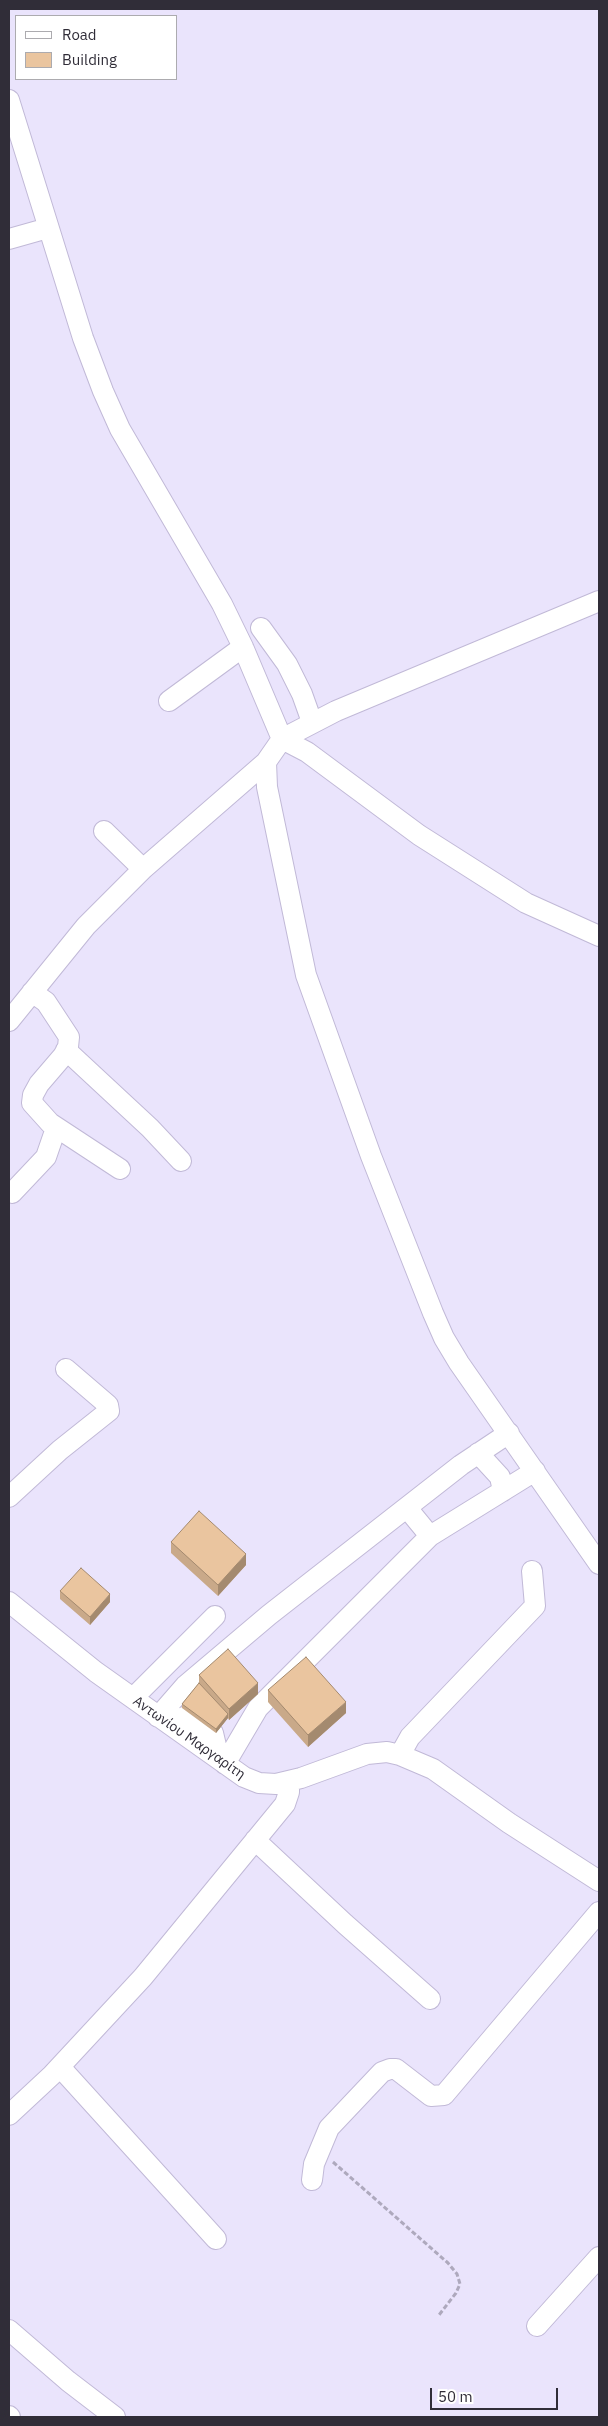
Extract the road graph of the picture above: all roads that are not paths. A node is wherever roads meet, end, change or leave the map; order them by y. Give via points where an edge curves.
1 (9, 100) edge
2 (48, 228) junction
3 (9, 239) edge
4 (599, 601) edge
5 (261, 628) dead end
6 (243, 648) junction
7 (169, 701) dead end
8 (312, 722) junction
9 (282, 739) junction
10 (266, 762) junction
11 (104, 831) dead end
12 (143, 869) junction
13 (599, 936) edge
14 (32, 992) junction
15 (9, 1021) edge
16 (66, 1050) junction
17 (56, 1128) junction
18 (181, 1161) dead end
19 (120, 1170) dead end
20 (12, 1193) dead end
21 (66, 1369) dead end
22 (509, 1433) junction
23 (478, 1454) junction
24 (535, 1471) junction
25 (504, 1491) junction
26 (9, 1496) edge
27 (407, 1508) junction
28 (430, 1536) junction
29 (597, 1558) edge
30 (532, 1571) dead end
31 (9, 1602) edge
32 (215, 1616) dead end
33 (132, 1698) junction
34 (158, 1717) junction
35 (179, 1720) dead end
36 (400, 1755) junction
37 (221, 1757) junction
38 (289, 1782) junction
39 (255, 1840) junction
40 (599, 1881) edge
41 (599, 1912) edge
42 (430, 1999) dead end
43 (60, 2067) junction
44 (9, 2115) edge
45 (312, 2180) dead end
46 (216, 2239) dead end
47 (599, 2257) edge
48 (537, 2326) dead end
49 (9, 2330) edge
50 (115, 2417) edge

1 - 2 street
2 - 3 street
2 - 6 street via 83,338 120,429 222,604
4 - 8 street
5 - 8 street via 287,664
6 - 7 street
6 - 9 street
8 - 9 street
9 - 10 street
9 - 13 street via 307,752 419,835 526,903
10 - 12 street
10 - 22 street via 268,787 306,975 365,1138 444,1338
11 - 12 street
12 - 14 street via 86,926
14 - 15 street
14 - 16 street via 58,1017 69,1037
16 - 17 street via 33,1095 32,1103
16 - 18 street
17 - 19 street
17 - 20 street via 46,1157
21 - 26 street via 108,1406 109,1411
22 - 23 street
22 - 24 street
23 - 25 street via 500,1478
23 - 27 street
24 - 25 street
24 - 29 street
25 - 28 street
27 - 28 street
27 - 34 street via 211,1663
28 - 37 street via 258,1708
30 - 36 street via 535,1606 410,1738
31 - 33 street, Αντωνίου Μαργαρίτη
32 - 33 street
33 - 34 street, Αντωνίου Μαργαρίτη
34 - 37 street, Αντωνίου Μαργαρίτη
35 - 37 street via 190,1715 213,1733
36 - 38 street, Αντωνίου Μαργαρίτη via 386,1752 367,1754
36 - 40 street, Αντωνίου Μαργαρίτη via 433,1769
37 - 38 street, Αντωνίου Μαργαρίτη via 244,1777 259,1783
38 - 39 street via 285,1804
39 - 42 street
39 - 43 street via 143,1977
41 - 45 street via 444,2095 431,2096 396,2069 382,2072 329,2128 314,2164
43 - 44 street
43 - 46 street
47 - 48 street
49 - 50 street

